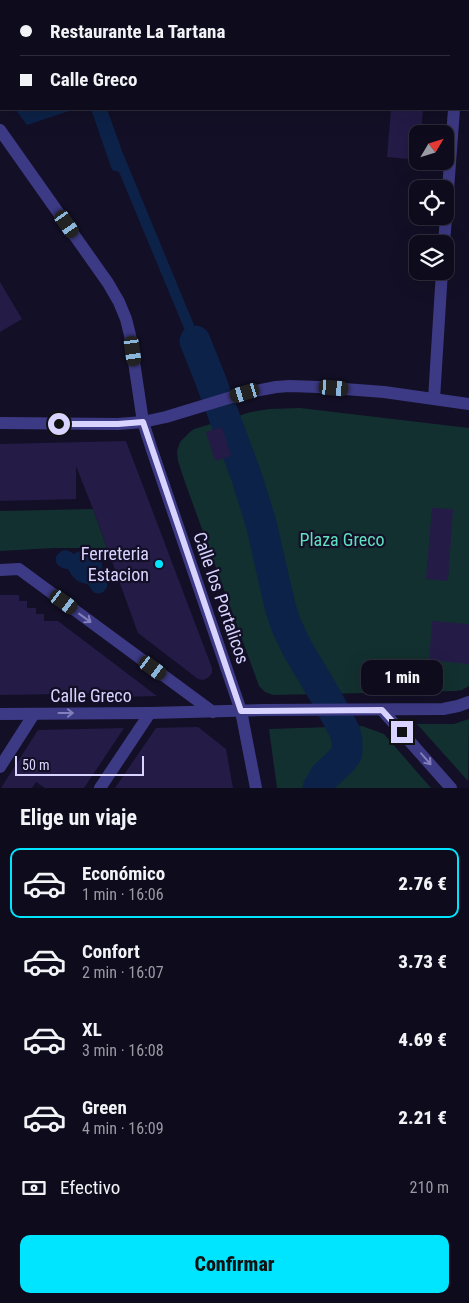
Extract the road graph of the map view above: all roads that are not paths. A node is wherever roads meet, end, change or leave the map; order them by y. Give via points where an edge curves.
1 (454, 110) edge
2 (0, 130) edge
3 (445, 235) edge
4 (441, 280) edge
5 (434, 399) junction
6 (469, 404) edge
7 (143, 422) junction
8 (0, 423) edge
9 (0, 570) edge
10 (469, 702) edge
11 (379, 710) junction
12 (241, 711) junction
13 (212, 712) junction
14 (150, 713) junction
15 (0, 714) edge
16 (34, 714) junction
17 (0, 766) edge
18 (100, 788) edge
19 (256, 788) edge
20 (451, 788) edge

1 - 3 street
2 - 7 street, Calle los Portalicos via 119,302 130,335
4 - 5 street
5 - 6 street
5 - 7 street via 308,386 276,387
7 - 8 street
7 - 12 street, Calle los Portalicos
9 -> 13 street via 19,569
10 - 11 street via 443,709
11 - 12 street
11 -> 20 street
12 - 13 street, Calle Greco
12 - 19 street, Calle los Portalicos
13 - 14 street, Calle Greco
16 -> 14 street, Calle Greco
14 - 18 street
15 - 16 street, Calle Greco
16 - 17 street

